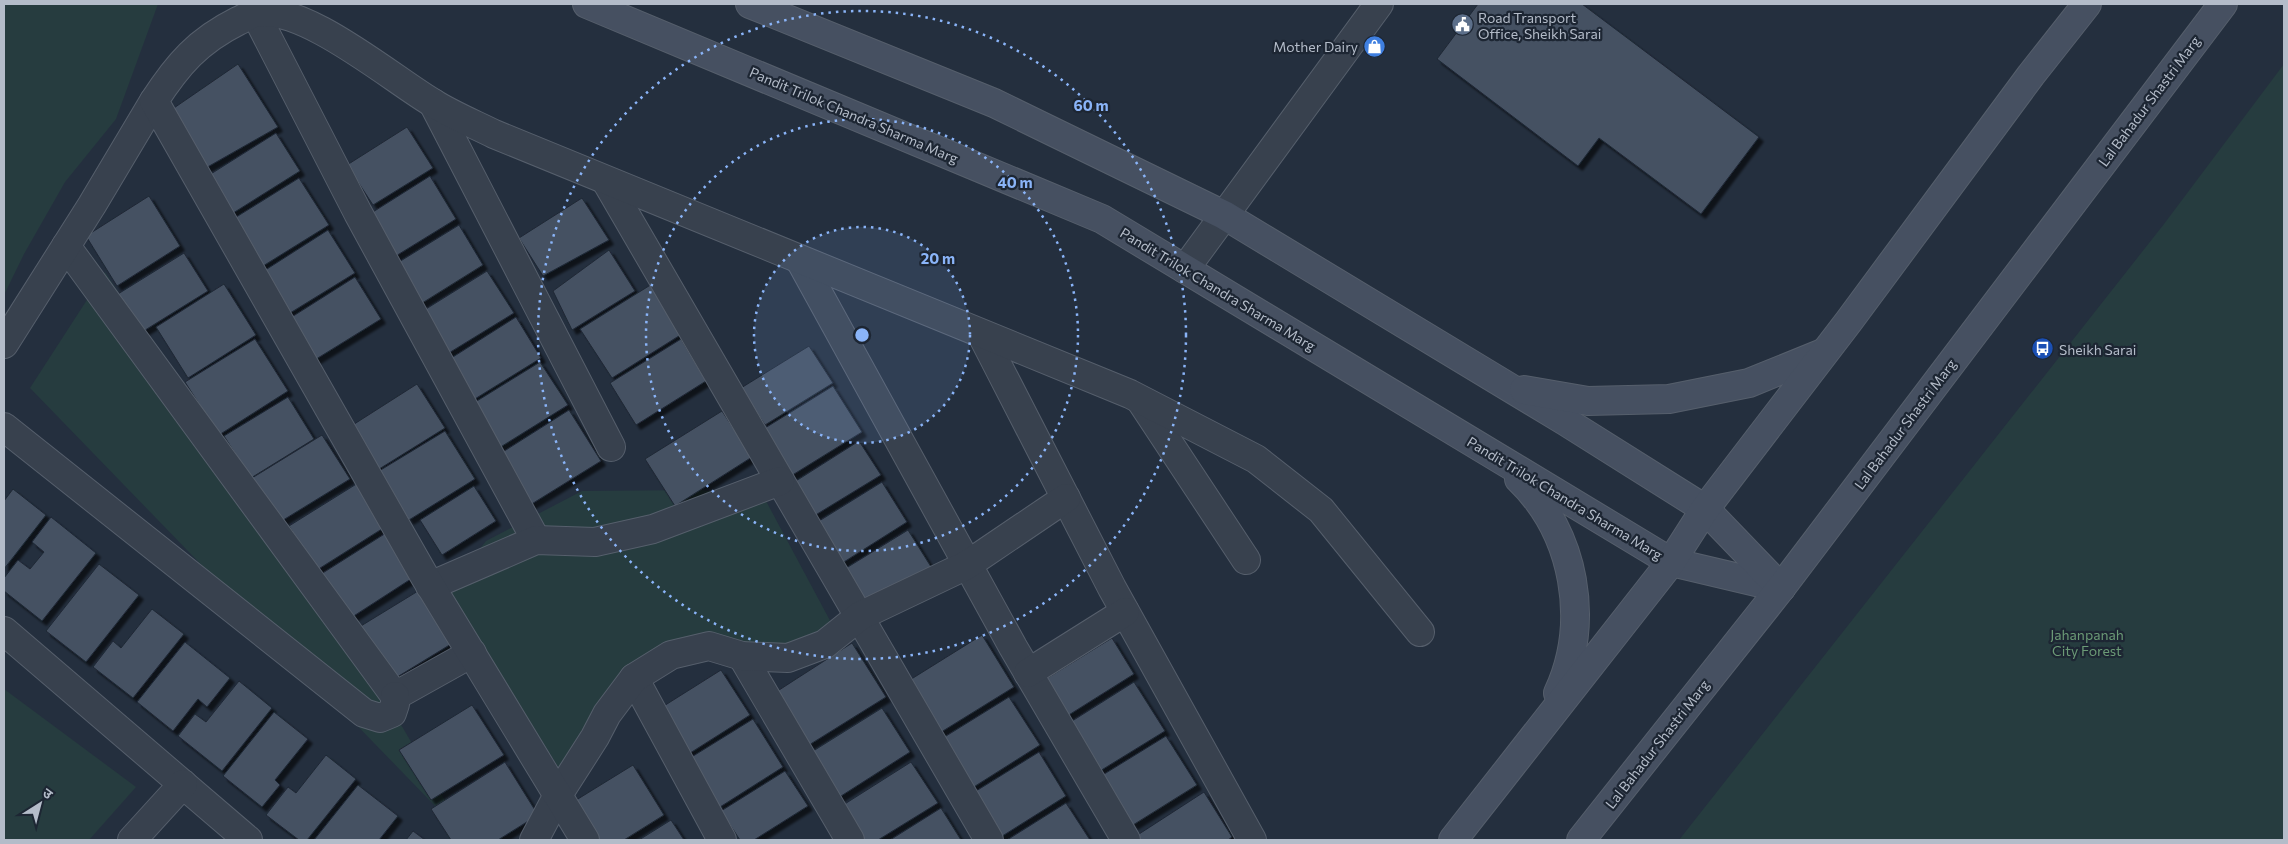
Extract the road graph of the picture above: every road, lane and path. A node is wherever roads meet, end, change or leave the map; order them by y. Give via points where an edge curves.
1 (587, 4) edge
2 (750, 4) edge
3 (1379, 4) edge
4 (2087, 4) edge
5 (2223, 4) edge
6 (256, 13) junction
7 (154, 101) junction
8 (433, 103) junction
9 (606, 181) junction
10 (1224, 215) junction
11 (66, 246) junction
12 (800, 260) junction
13 (1185, 269) junction
14 (982, 335) junction
15 (4, 344) edge
16 (1824, 353) junction
17 (1508, 388) junction
18 (1140, 400) junction
19 (4, 427) edge
20 (611, 447) dead end
21 (1485, 450) junction
22 (780, 480) junction
23 (1066, 498) junction
24 (1705, 509) junction
25 (536, 540) junction
26 (1246, 560) dead end
27 (1671, 562) junction
28 (967, 565) junction
29 (430, 586) junction
30 (1781, 588) junction
31 (1126, 612) junction
32 (860, 616) junction
33 (4, 631) edge
34 (1420, 632) dead end
35 (472, 653) junction
36 (742, 656) junction
37 (1028, 674) junction
38 (634, 678) junction
39 (394, 696) junction
40 (1524, 748) junction
41 (183, 784) junction
42 (558, 795) junction
43 (132, 840) edge
44 (248, 840) edge
45 (534, 840) edge
46 (585, 840) edge
47 (722, 840) edge
48 (850, 840) edge
49 (989, 840) edge
50 (1126, 840) edge
51 (1252, 840) edge
52 (1452, 840) edge
53 (1581, 840) edge

1 - 13 main road, Pandit Trilok Chandra Sharma Marg via 1102,219
2 - 10 main road via 994,103
3 - 10 street
4 - 16 main road
5 - 30 main road, Lal Bahadur Shastri Marg
6 - 7 street via 213,34 175,69
6 - 8 street via 280,15 308,24 354,50
6 - 25 street via 358,213
7 - 11 street
7 - 29 street
8 - 9 street via 494,134
8 - 20 street
9 - 12 street
9 - 22 street
10 - 13 street
10 - 17 main road
11 - 15 street
11 - 39 street
12 - 14 street
12 - 28 street
13 - 21 main road, Pandit Trilok Chandra Sharma Marg
14 - 18 street
14 - 23 street
16 - 17 main road via 1749,383 1669,399 1588,401
16 - 24 main road
17 - 24 main road
18 - 26 street
18 - 34 street via 1256,459 1321,510
19 - 39 street via 364,713 380,718 392,713
21 - 27 main road, Pandit Trilok Chandra Sharma Marg
21 - 40 main road via 1528,488 1545,511 1568,562 1574,591 1576,619 1566,675 1554,702
22 - 25 street via 653,529 595,542
22 - 32 street
23 - 28 street
23 - 31 street
24 - 27 main road
24 - 30 main road
25 - 29 street
27 - 30 main road, Pandit Trilok Chandra Sharma Marg
27 - 40 main road
28 - 32 street
28 - 37 street
29 - 35 street
30 - 53 main road, Lal Bahadur Shastri Marg
31 - 37 street
31 - 51 street
32 - 36 street via 825,644 788,658
32 - 49 street
33 - 41 street
35 - 39 street
35 - 42 street
36 - 38 street via 709,646 671,655
36 - 48 street
37 - 50 street
38 - 42 street via 607,714
38 - 47 street
40 - 52 main road
41 - 43 street
41 - 44 street
42 - 45 street
42 - 46 street

